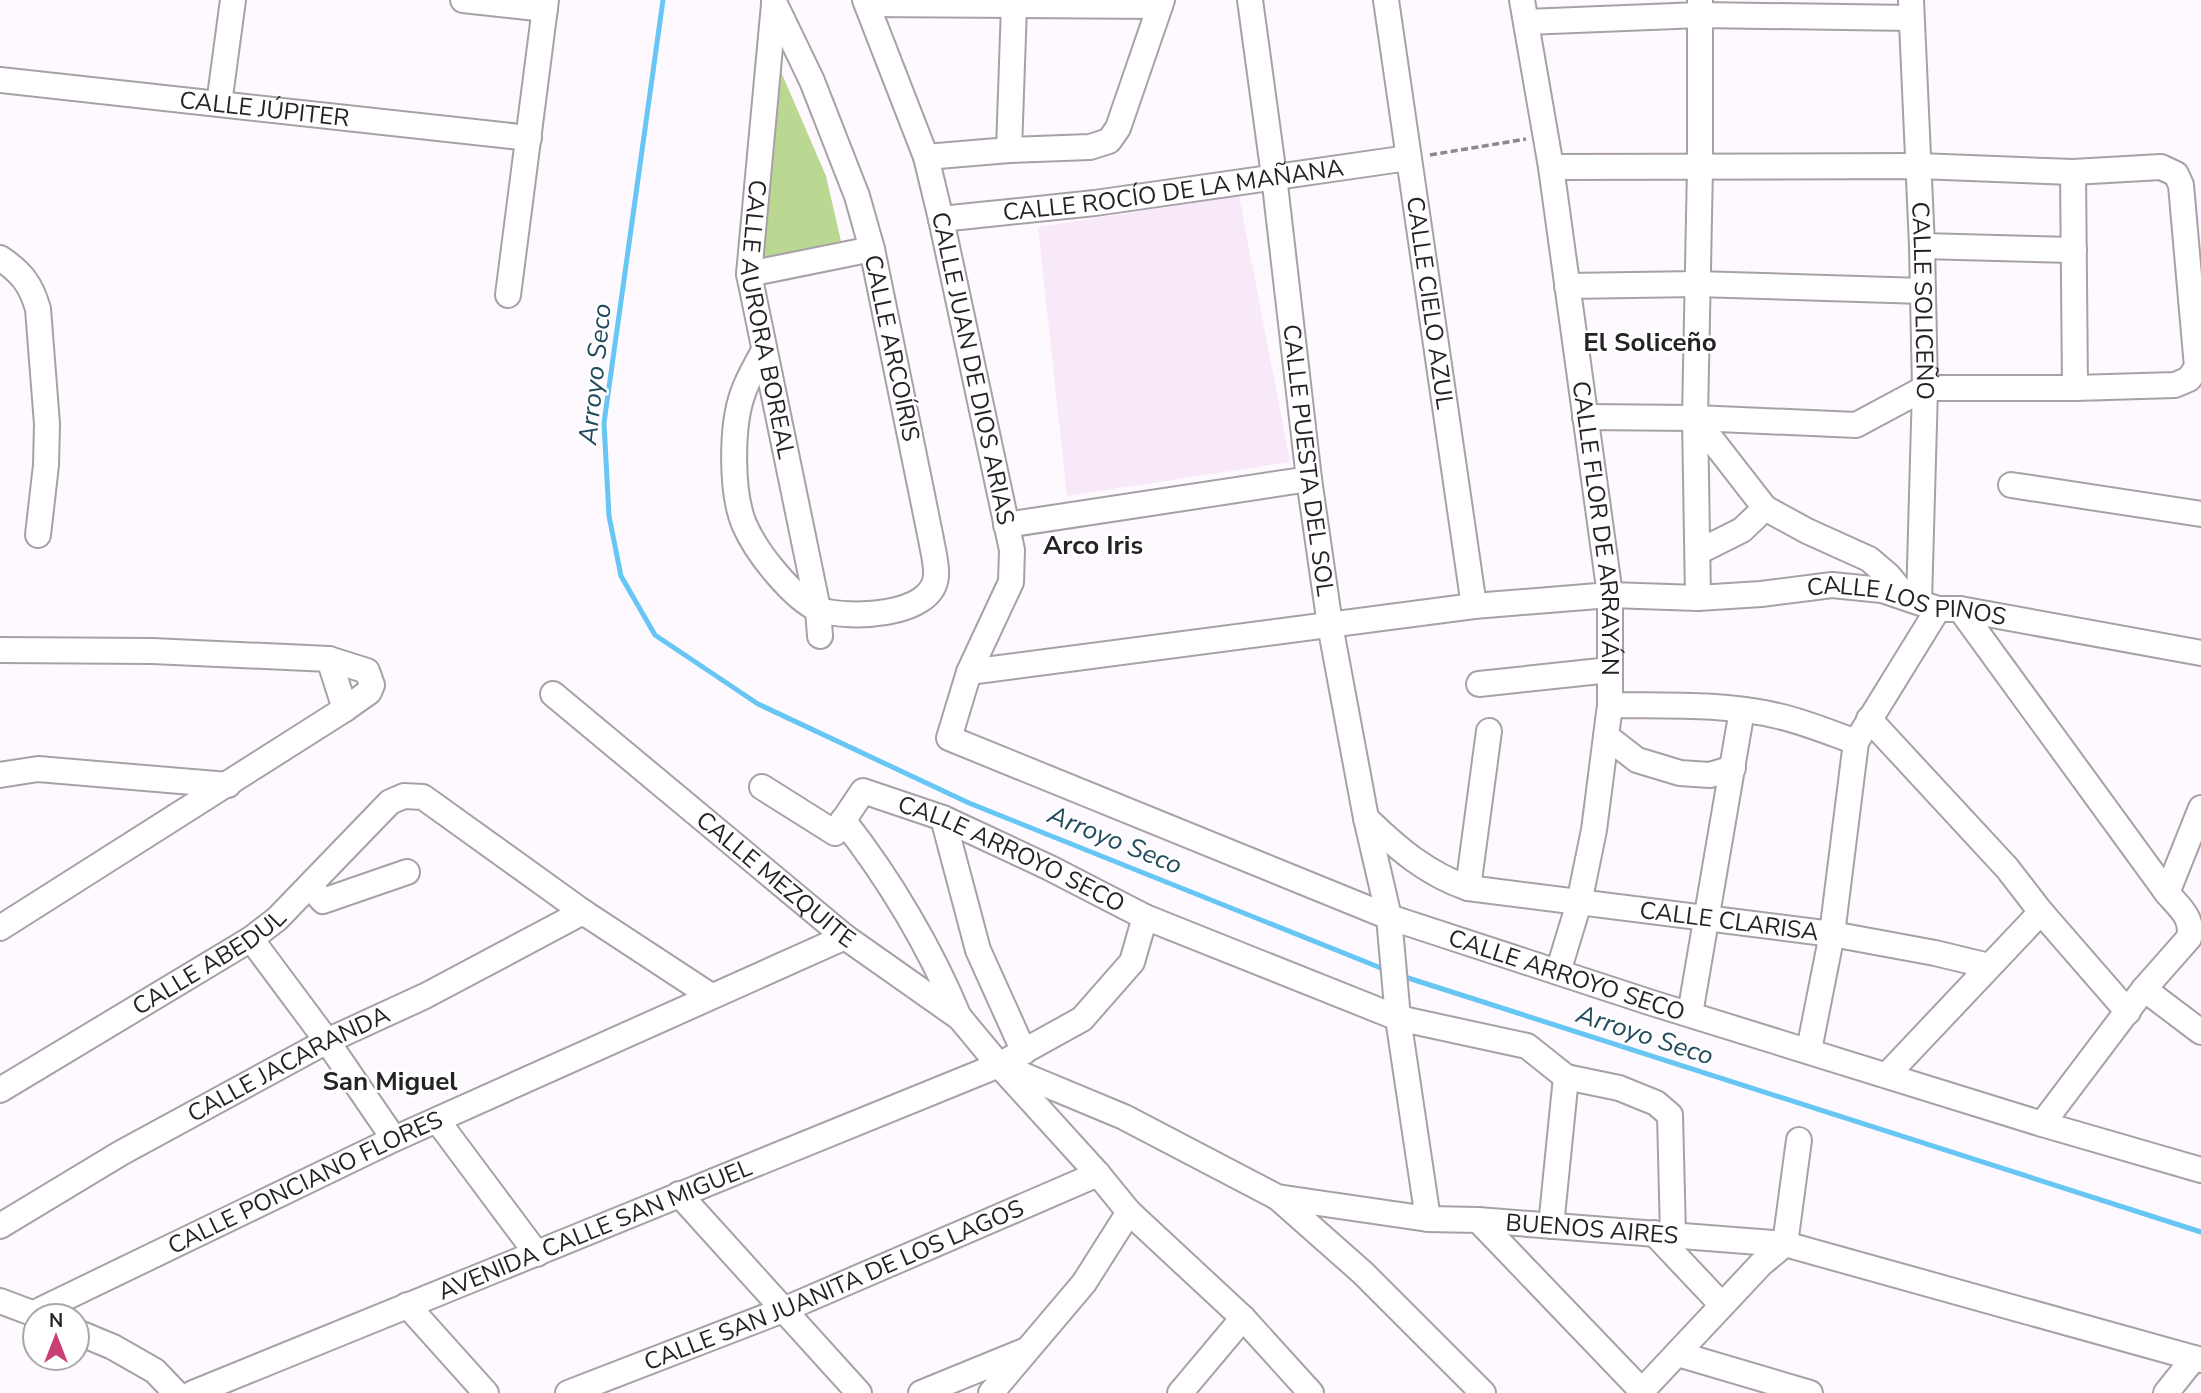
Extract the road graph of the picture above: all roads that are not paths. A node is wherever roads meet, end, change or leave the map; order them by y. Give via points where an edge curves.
1 (233, 0) edge
2 (463, 0) edge
3 (1250, 0) edge
4 (1386, 0) edge
5 (774, 1) edge
6 (866, 2) edge
7 (1161, 3) edge
8 (545, 4) edge
9 (1014, 6) junction
10 (1700, 7) edge
11 (1911, 9) edge
12 (1524, 11) edge
13 (0, 80) edge
14 (219, 104) junction
15 (528, 138) junction
16 (1009, 150) junction
17 (926, 157) junction
18 (1408, 159) junction
19 (1918, 166) junction
20 (1551, 167) junction
21 (1700, 167) junction
22 (2073, 172) junction
23 (1274, 176) junction
24 (941, 219) junction
25 (1922, 246) junction
26 (872, 249) junction
27 (2074, 250) junction
28 (0, 258) edge
29 (749, 274) junction
30 (1697, 284) junction
31 (1567, 286) junction
32 (1923, 291) junction
33 (508, 295) dead end
34 (764, 350) junction
35 (1925, 388) junction
36 (2075, 388) junction
37 (1585, 417) junction
38 (1696, 418) junction
39 (1309, 480) junction
40 (2011, 485) dead end
41 (1765, 508) junction
42 (2201, 514) edge
43 (1006, 525) junction
44 (38, 535) dead end
45 (1698, 552) junction
46 (1610, 595) junction
47 (1698, 598) junction
48 (1931, 604) junction
49 (1474, 606) junction
50 (818, 609) junction
51 (1330, 625) junction
52 (820, 636) dead end
53 (0, 650) edge
54 (2201, 653) edge
55 (329, 659) junction
56 (1610, 670) junction
57 (969, 672) junction
58 (1479, 684) dead end
59 (552, 694) dead end
60 (1610, 705) junction
61 (345, 709) junction
62 (1742, 710) junction
63 (1869, 719) junction
64 (1489, 731) dead end
65 (1606, 736) junction
66 (949, 738) joint
67 (1856, 742) junction
68 (1733, 768) junction
69 (0, 775) edge
70 (228, 785) junction
71 (762, 787) dead end
72 (2201, 808) edge
73 (943, 818) junction
74 (1366, 818) junction
75 (839, 827) junction
76 (407, 872) dead end
77 (310, 886) junction
78 (1468, 888) junction
79 (2167, 893) junction
80 (1579, 903) junction
81 (583, 912) junction
82 (2040, 912) junction
83 (1145, 917) junction
84 (1708, 919) junction
85 (1389, 926) junction
86 (0, 928) edge
87 (1832, 934) junction
88 (845, 937) junction
89 (251, 939) junction
90 (1989, 966) junction
91 (1558, 972) junction
92 (2144, 989) junction
93 (711, 996) junction
94 (1396, 1007) junction
95 (2128, 1012) junction
96 (1690, 1014) junction
97 (960, 1018) junction
98 (2201, 1032) edge
99 (327, 1041) junction
100 (1810, 1050) junction
101 (1024, 1052) junction
102 (999, 1065) junction
103 (1887, 1075) junction
104 (1566, 1077) junction
105 (0, 1090) edge
106 (436, 1120) junction
107 (2042, 1124) junction
108 (394, 1139) junction
109 (1799, 1140) dead end
110 (2201, 1170) edge
111 (1098, 1174) junction
112 (679, 1194) junction
113 (1278, 1197) junction
114 (1129, 1212) junction
115 (1428, 1219) junction
116 (1478, 1220) junction
117 (0, 1226) edge
118 (1551, 1226) junction
119 (1663, 1234) junction
120 (1785, 1244) junction
121 (537, 1254) junction
122 (0, 1301) edge
123 (63, 1302) edge
124 (407, 1305) junction
125 (1722, 1305) junction
126 (21, 1309) edge
127 (783, 1310) junction
128 (1243, 1318) junction
129 (91, 1338) edge
130 (1027, 1349) junction
131 (1678, 1354) junction
132 (2198, 1359) edge
133 (1641, 1392) edge
134 (176, 1393) edge
135 (193, 1393) edge
136 (486, 1393) edge
137 (568, 1393) edge
138 (859, 1393) edge
139 (921, 1393) edge
140 (991, 1393) edge
141 (1180, 1393) edge
142 (1311, 1393) edge
143 (1483, 1393) edge
144 (1810, 1393) edge
145 (2166, 1393) edge

1 - 14 street
2 - 8 street
3 - 23 street, CALLE PUESTA DEL SOL
4 - 18 street, CALLE CIELO AZUL
5 - 26 street, CALLE ARCOÍRIS via 843,155
5 - 29 street, CALLE AURORA BOREAL
6 - 9 street
6 - 17 street, CALLE JUAN DE DIOS ARIAS
7 - 9 street
7 - 16 street via 1118,128 1109,141 1090,148
8 - 15 street
9 - 16 street
10 - 11 street
10 - 12 street
10 - 21 street
11 - 19 street, CALLE SOLICEÑO
12 - 20 street, CALLE FLOR DE ARRAYÁN
13 - 14 street, CALLE JÚPITER
14 - 15 street, CALLE JÚPITER
15 - 33 street
16 - 17 street
17 - 24 street, CALLE JUAN DE DIOS ARIAS
18 - 23 street, CALLE ROCÍO DE LA MAÑANA
18 - 49 street, CALLE CIELO AZUL
19 - 21 street
19 - 22 street
19 - 25 street, CALLE SOLICEÑO
20 - 21 street
20 - 31 street, CALLE FLOR DE ARRAYÁN
21 - 30 street
22 - 27 street
22 - 36 street via 2161,167 2176,174 2181,185 2197,367 2189,379 2175,385
23 - 24 street, CALLE ROCÍO DE LA MAÑANA via 1096,203
23 - 39 street, CALLE PUESTA DEL SOL
24 - 43 street, CALLE JUAN DE DIOS ARIAS
25 - 27 street
25 - 32 street, CALLE SOLICEÑO
26 - 29 street
26 - 50 street, CALLE ARCOÍRIS via 936,577 929,592 915,604 876,614
27 - 36 street
28 - 44 street via 23,275 38,309 47,424
29 - 34 street, CALLE AURORA BOREAL
30 - 31 street
30 - 32 street
30 - 38 street
31 - 37 street, CALLE FLOR DE ARRAYÁN
32 - 35 street, CALLE SOLICEÑO
34 - 50 street, CALLE AURORA BOREAL
34 - 50 street via 742,394 737,425 735,481 743,523 761,555 788,587
35 - 36 street
35 - 38 street via 1856,425
35 - 48 street, CALLE SOLICEÑO
37 - 38 street
37 - 46 street, CALLE FLOR DE ARRAYÁN
38 - 41 street
38 - 45 street
39 - 43 street
39 - 51 street, CALLE PUESTA DEL SOL
40 - 42 street
41 - 45 street via 1742,530
41 - 48 street via 1869,559
43 - 57 street, CALLE JUAN DE DIOS ARIAS via 1012,550 1011,582
45 - 47 street
46 - 47 street, CALLE LOS PINOS
46 - 49 street, CALLE LOS PINOS
46 - 56 street, CALLE FLOR DE ARRAYÁN
47 - 48 street, CALLE LOS PINOS via 1832,585 1882,590
48 - 54 street, CALLE LOS PINOS
48 - 63 street
48 - 79 street
49 - 51 street, CALLE LOS PINOS
50 - 52 street, CALLE AURORA BOREAL
51 - 57 street, CALLE LOS PINOS
51 - 74 street, CALLE PUESTA DEL SOL
53 - 55 street
55 - 61 street
55 - 61 street via 361,667 370,676 369,692
56 - 58 street
56 - 60 street, CALLE FLOR DE ARRAYÁN
57 - 66 street, CALLE JUAN DE DIOS ARIAS
59 - 88 street, CALLE MEZQUITE
60 - 62 street
60 - 65 street, CALLE FLOR DE ARRAYÁN
61 - 70 street
62 - 67 street via 1779,716
62 - 68 street
63 - 67 street
63 - 82 street via 2007,868
64 - 78 street
65 - 68 street via 1637,760 1680,773 1710,775
65 - 80 street, CALLE FLOR DE ARRAYÁN
66 - 85 street, CALLE ARROYO SECO
67 - 87 street
68 - 84 street
69 - 70 street via 38,769
70 - 86 street
71 - 75 street
72 - 79 street
73 - 75 street, CALLE ARROYO SECO via 863,791
73 - 83 street, CALLE ARROYO SECO
73 - 101 street via 978,950
74 - 78 street, CALLE CLARISA via 1428,870
74 - 85 street, CALLE PUESTA DEL SOL
75 - 97 street via 872,857 942,974
76 - 77 street via 323,901
77 - 81 street, CALLE ABEDUL via 390,802 404,796 423,797
77 - 89 street, CALLE ABEDUL
78 - 80 street, CALLE CLARISA
79 - 92 street via 2192,928 2189,938
80 - 84 street, CALLE CLARISA
80 - 91 street, CALLE FLOR DE ARRAYÁN
81 - 93 street
81 - 99 street, CALLE JACARANDA via 425,996
82 - 90 street
82 - 95 street
83 - 94 street, CALLE ARROYO SECO
83 - 101 street, AVENIDA CALLE SAN MIGUEL via 1132,962 1082,1019
84 - 87 street, CALLE CLARISA
84 - 96 street
85 - 91 street, CALLE ARROYO SECO
85 - 94 street, CALLE PUESTA DEL SOL
87 - 90 street, CALLE CLARISA
87 - 100 street
88 - 93 street, CALLE PONCIANO FLORES
88 - 97 street, CALLE MEZQUITE
89 - 99 street
89 - 105 street, CALLE ABEDUL
90 - 103 street
91 - 96 street, CALLE ARROYO SECO
92 - 95 street
92 - 98 street
93 - 106 street, CALLE PONCIANO FLORES
94 - 104 street, CALLE ARROYO SECO via 1527,1046
94 - 115 street, CALLE PUESTA DEL SOL
95 - 107 street
96 - 100 street, CALLE ARROYO SECO
97 - 102 street, CALLE MEZQUITE
99 - 108 street
99 - 117 street, CALLE JACARANDA via 121,1153
100 - 103 street, CALLE ARROYO SECO
101 - 102 street, AVENIDA CALLE SAN MIGUEL
102 - 111 street, CALLE MEZQUITE
102 - 112 street, AVENIDA CALLE SAN MIGUEL
102 - 113 street, BUENOS AIRES via 1124,1117
103 - 107 street, CALLE ARROYO SECO
104 - 118 street
104 - 119 street, CALLE ARROYO SECO via 1619,1088 1656,1103 1670,1115
106 - 108 street, CALLE PONCIANO FLORES
106 - 121 street
107 - 110 street, CALLE ARROYO SECO
108 - 123 street, CALLE PONCIANO FLORES
109 - 120 street
111 - 114 street, CALLE MEZQUITE
111 - 127 street, CALLE SAN JUANITA DE LOS LAGOS
112 - 121 street, AVENIDA CALLE SAN MIGUEL
112 - 127 street
113 - 115 street, BUENOS AIRES
113 - 143 street via 1363,1273
114 - 128 street, CALLE MEZQUITE
114 - 130 street via 1084,1283
115 - 116 street, BUENOS AIRES
116 - 118 street, BUENOS AIRES
116 - 133 street
118 - 119 street, BUENOS AIRES
119 - 120 street, BUENOS AIRES
119 - 125 street
120 - 125 street
120 - 132 street, BUENOS AIRES
121 - 124 street, AVENIDA CALLE SAN MIGUEL
122 - 126 street
124 - 135 street, AVENIDA CALLE SAN MIGUEL
124 - 136 street
125 - 131 street
127 - 137 street, CALLE SAN JUANITA DE LOS LAGOS
127 - 138 street
128 - 141 street
128 - 142 street, CALLE MEZQUITE
129 - 134 street via 155,1371
130 - 139 street
130 - 140 street
131 - 133 street
131 - 144 street
132 - 145 street

